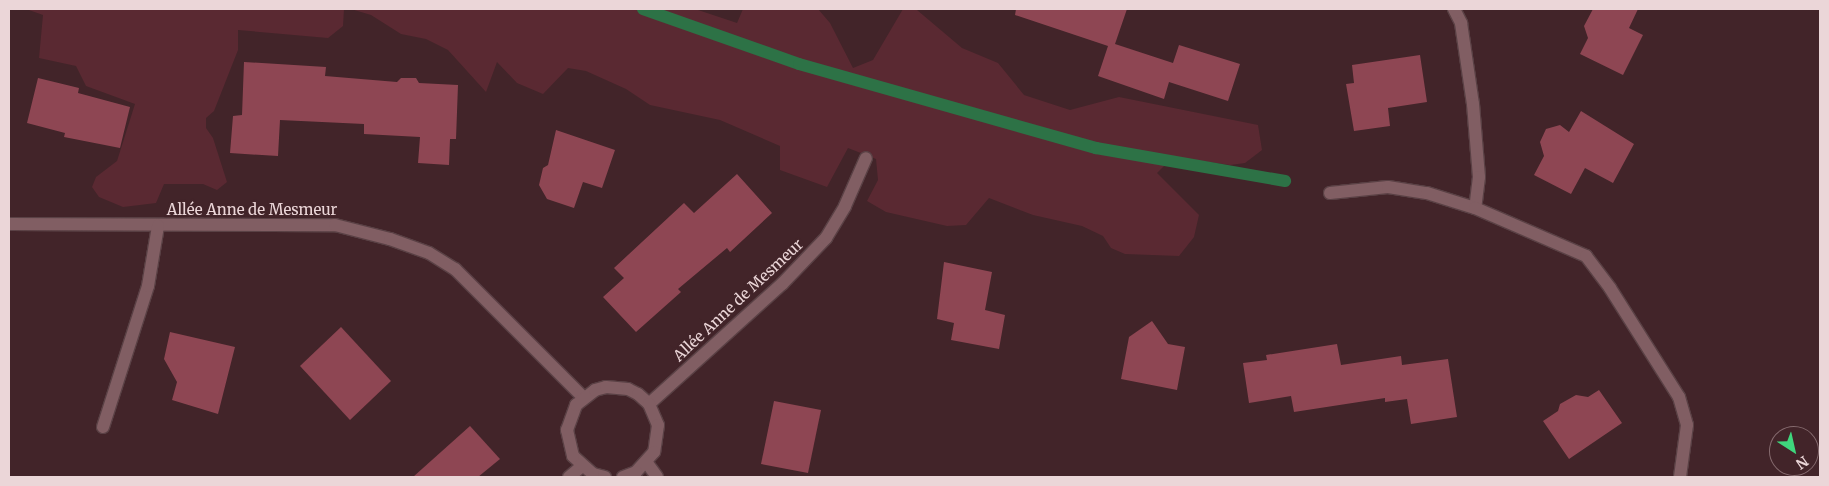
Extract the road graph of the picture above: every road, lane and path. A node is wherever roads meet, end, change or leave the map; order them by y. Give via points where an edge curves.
1 (1455, 9) edge
2 (866, 158) dead end
3 (1330, 193) dead end
4 (1475, 208) junction
5 (9, 224) edge
6 (158, 226) junction
7 (583, 397) junction
8 (649, 404) junction
9 (103, 427) dead end
10 (646, 463) junction
11 (582, 466) junction
12 (569, 477) edge
13 (605, 477) edge
14 (623, 477) edge
15 (657, 477) edge
16 (1680, 477) edge

1 - 4 street via 1468,58 1478,147
2 - 8 street, Allée Anne de Mesmeur via 846,206 820,245 782,284
3 - 4 street via 1388,188 1427,193
4 - 16 street via 1577,250 1598,271 1679,397 1687,425
5 - 6 street, Allée Anne de Mesmeur
6 - 7 street, Allée Anne de Mesmeur via 335,225 415,247 455,269
6 - 9 street, Allée Anne de Mesmeur via 148,286
7 - 8 street via 595,390 618,387 638,394
7 - 11 street via 569,417 567,430 573,456
8 - 10 street via 658,425 658,439
10 - 14 street
10 - 15 street
11 - 12 street
11 - 13 street

